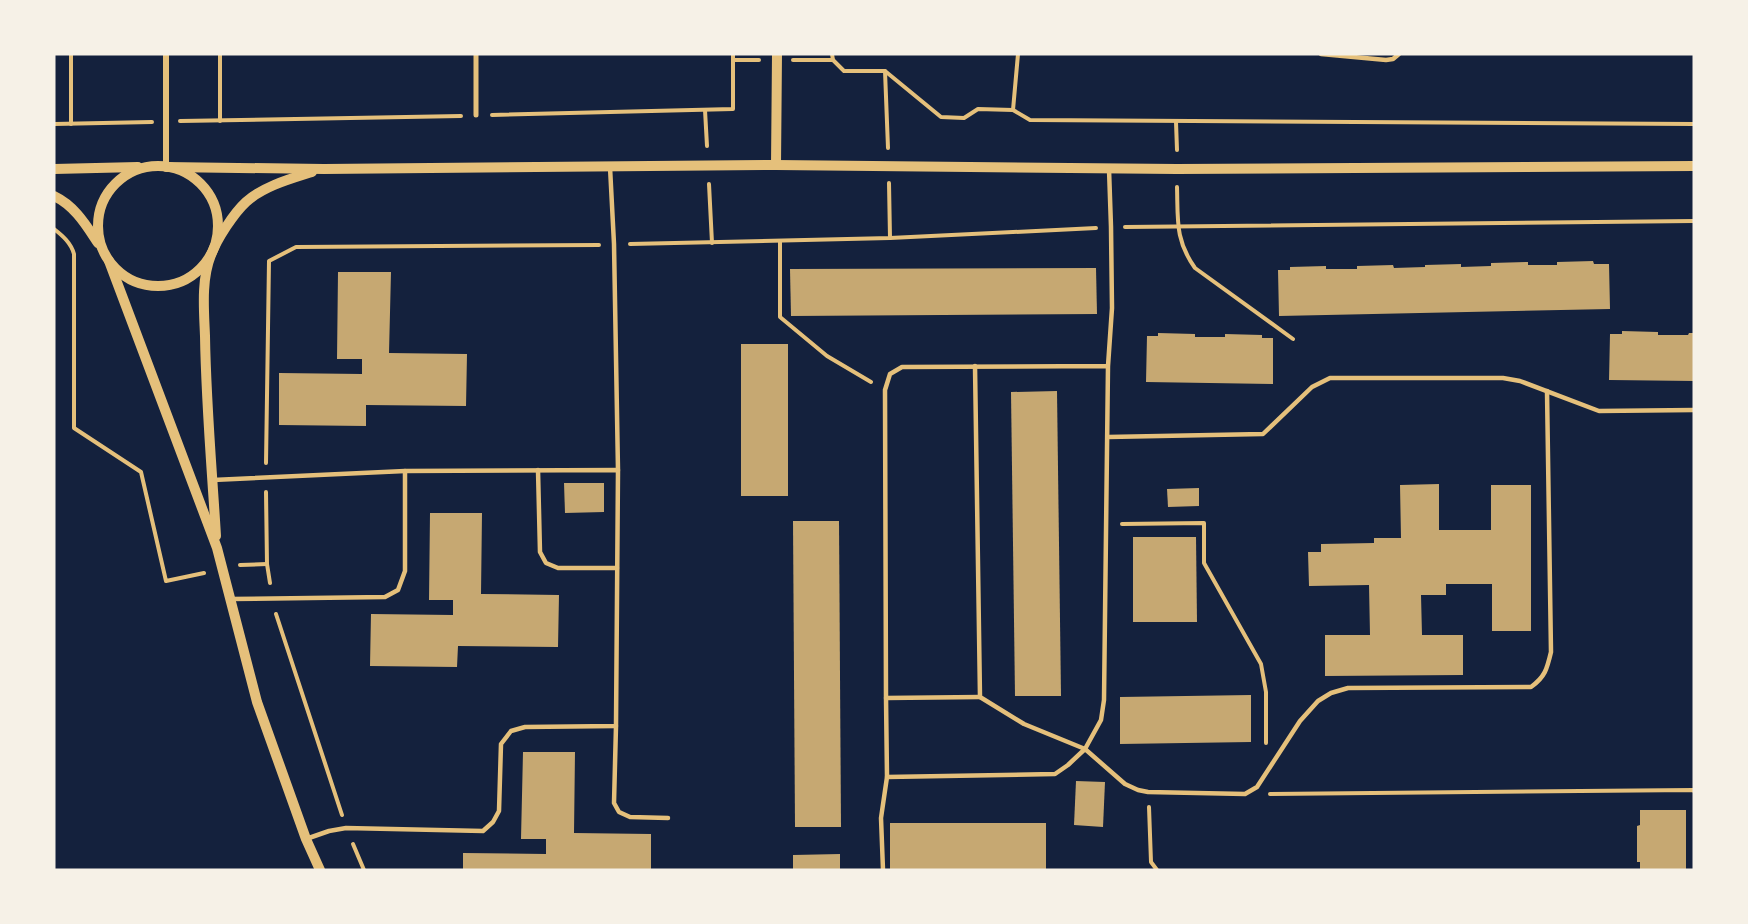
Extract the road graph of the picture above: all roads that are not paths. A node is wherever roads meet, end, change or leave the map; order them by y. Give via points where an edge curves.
1 (166, 54) edge
2 (476, 54) edge
3 (777, 54) edge
4 (1321, 54) edge
5 (1400, 54) edge
6 (476, 115) dead end
7 (776, 165) junction
8 (1694, 166) edge
9 (151, 167) junction
10 (166, 167) junction
11 (610, 167) junction
12 (54, 169) edge
13 (324, 169) junction
14 (1109, 169) junction
15 (54, 196) edge
16 (103, 251) junction
17 (211, 254) junction
18 (109, 261) junction
19 (975, 366) junction
20 (1108, 366) junction
21 (1547, 391) junction
22 (1694, 410) edge
23 (1108, 437) junction
24 (538, 470) junction
25 (618, 470) junction
26 (405, 471) junction
27 (212, 480) junction
28 (192, 481) junction
29 (217, 548) junction
30 (617, 568) junction
31 (230, 599) junction
32 (980, 697) junction
33 (886, 698) junction
34 (616, 726) junction
35 (1085, 749) junction
36 (887, 777) junction
37 (668, 818) dead end
38 (306, 839) junction
39 (320, 870) edge
40 (883, 870) edge

1 - 10 street
2 - 6 street
3 - 7 street
4 - 5 lane via 1386,60
7 - 11 street
7 - 14 street
8 - 14 street
9 - 10 street
9 - 12 street
9 - 16 street via 126,176 106,197 98,225
10 - 13 street
10 - 17 street via 193,177 212,199 218,227
11 - 13 street
11 - 25 lane
13 - 17 street via 287,180 248,201 233,216
14 - 20 lane via 1112,308
15 - 16 street via 81,217
16 - 18 street
17 - 18 street via 190,277 161,286 130,280
17 - 27 street via 204,310
18 - 28 street
19 - 20 lane
19 - 32 lane
19 - 33 lane via 902,367 891,374 885,390
20 - 23 lane
21 - 22 lane via 1599,411
21 - 23 lane via 1503,378 1330,378 1312,387 1263,434
21 - 35 lane via 1551,652 1542,680 1531,687 1348,688 1331,693 1300,721 1257,787 1245,794 1138,790
23 - 35 lane via 1104,700 1101,720
24 - 25 lane
24 - 26 lane
24 - 30 lane via 540,552 546,563 558,568
25 - 30 lane
26 - 27 lane
26 - 31 lane via 405,571 398,590 385,597
27 - 28 street
27 - 29 street
28 - 29 street
29 - 31 street
30 - 34 lane
31 - 38 street via 257,702
32 - 33 lane
32 - 35 lane via 1024,724
33 - 36 lane
34 - 37 lane via 614,803 619,812 630,817
34 - 38 lane via 525,726 511,731 501,744 499,811 483,831 346,828
35 - 36 lane via 1055,774
36 - 40 lane via 881,818
38 - 39 street

